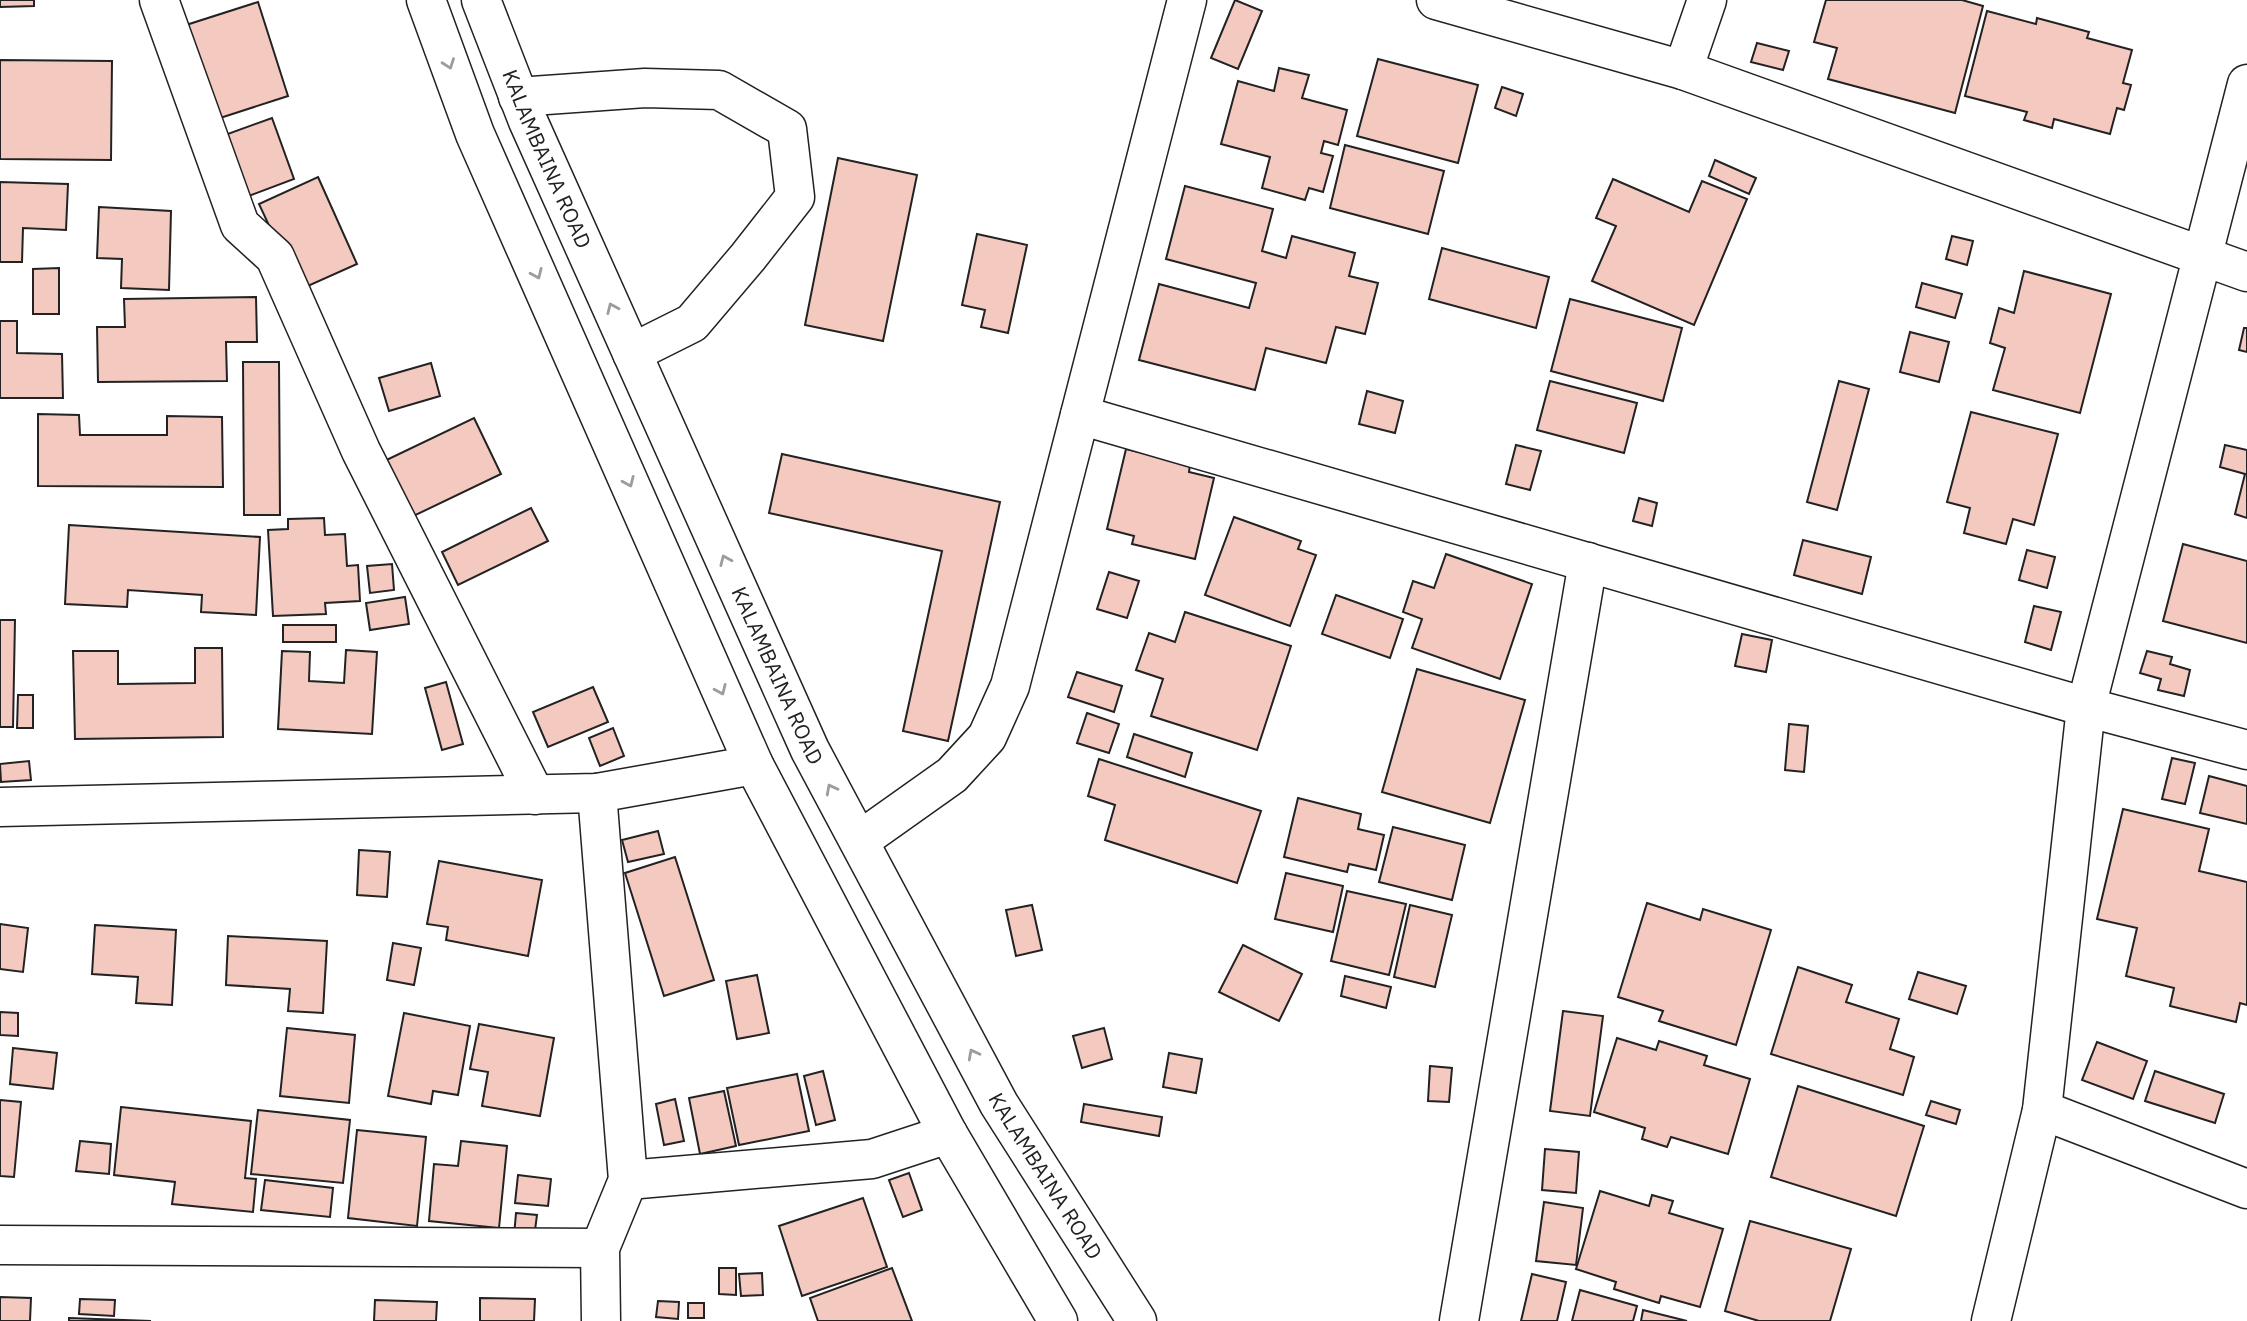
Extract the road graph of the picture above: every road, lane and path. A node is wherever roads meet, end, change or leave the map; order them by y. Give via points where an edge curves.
1 (159, 0) edge
2 (426, 0) edge
3 (481, 0) edge
4 (1187, 0) edge
5 (1436, 0) edge
6 (1707, 0) edge
7 (1683, 70) junction
8 (2247, 84) edge
9 (518, 97) junction
10 (2203, 258) junction
11 (2247, 272) edge
12 (632, 353) junction
13 (1080, 415) junction
14 (1588, 562) junction
15 (2086, 707) junction
16 (2247, 751) edge
17 (754, 765) junction
18 (597, 793) junction
19 (535, 795) junction
20 (0, 807) edge
21 (859, 841) junction
22 (2042, 1110) junction
23 (948, 1134) junction
24 (628, 1180) junction
25 (2247, 1189) edge
26 (0, 1245) edge
27 (600, 1248) junction
28 (601, 1321) edge
29 (1058, 1321) edge
30 (1137, 1321) edge
31 (1459, 1321) edge
32 (1991, 1321) edge

1 - 19 street via 240,225 275,257 361,451
2 -> 17 street via 475,134
3 - 9 street, KALAMBAINA ROAD
4 - 13 street
5 - 7 street
6 - 7 street
7 - 10 street
8 - 10 street
12 -> 9 street, KALAMBAINA ROAD
9 - 12 street via 645,88 719,90 787,128 795,197 692,323
10 - 11 street
10 - 15 street
21 -> 12 street, KALAMBAINA ROAD via 810,750
13 - 14 street
13 - 21 street via 1010,686 987,737 952,775
14 - 15 street
14 - 31 street
15 - 16 street
15 - 22 street
17 - 18 street
17 - 23 street
18 - 19 street
18 - 24 street
19 - 20 street
30 -> 21 street, KALAMBAINA ROAD via 999,1104
22 - 25 street
22 - 32 street
23 - 24 street via 872,1158
23 - 29 street
24 - 27 street
26 - 27 street
27 - 28 street

